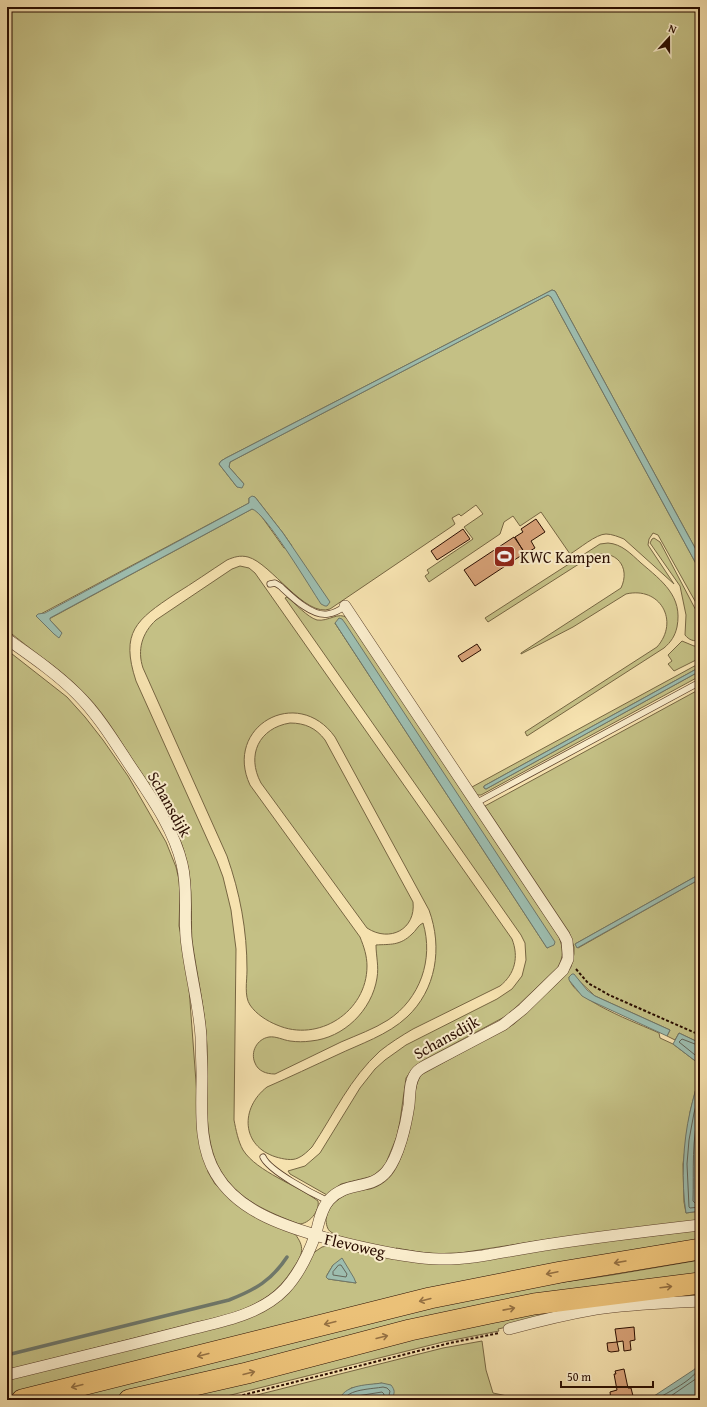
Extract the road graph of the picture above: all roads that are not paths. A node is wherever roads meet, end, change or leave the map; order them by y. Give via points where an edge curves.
1 (270, 584) dead end
2 (346, 606) joint
3 (7, 638) edge
4 (700, 682) edge
5 (476, 803) junction
6 (263, 1157) dead end
7 (328, 1201) junction
8 (700, 1225) edge
9 (315, 1235) junction
10 (700, 1249) edge
11 (700, 1283) edge
12 (700, 1301) edge
13 (509, 1329) road end
14 (7, 1375) edge
15 (22, 1400) edge
16 (129, 1400) edge

1 - 2 lane via 280,586 315,613 330,614
2 - 5 street
3 - 9 street, Schansdijk via 62,680 90,707 154,803 176,845 185,882 186,939 201,1032 203,1134 209,1160 216,1174 226,1189 239,1201 259,1213
4 - 5 lane
5 - 7 street, Schansdijk via 564,935 568,947 568,960 559,974 511,1019 417,1072 410,1085 409,1106 402,1137 387,1172 370,1183 343,1189
6 - 7 lane via 277,1172
7 - 9 street, Schansdijk
8 - 9 street, Flevoweg via 449,1259 418,1258 378,1251
9 - 14 street, Flevoweg via 294,1278 277,1296 258,1309 219,1322
10 -> 15 highway via 561,1272 430,1298
16 -> 11 highway via 247,1373 410,1330 498,1311
12 - 13 street via 595,1310

